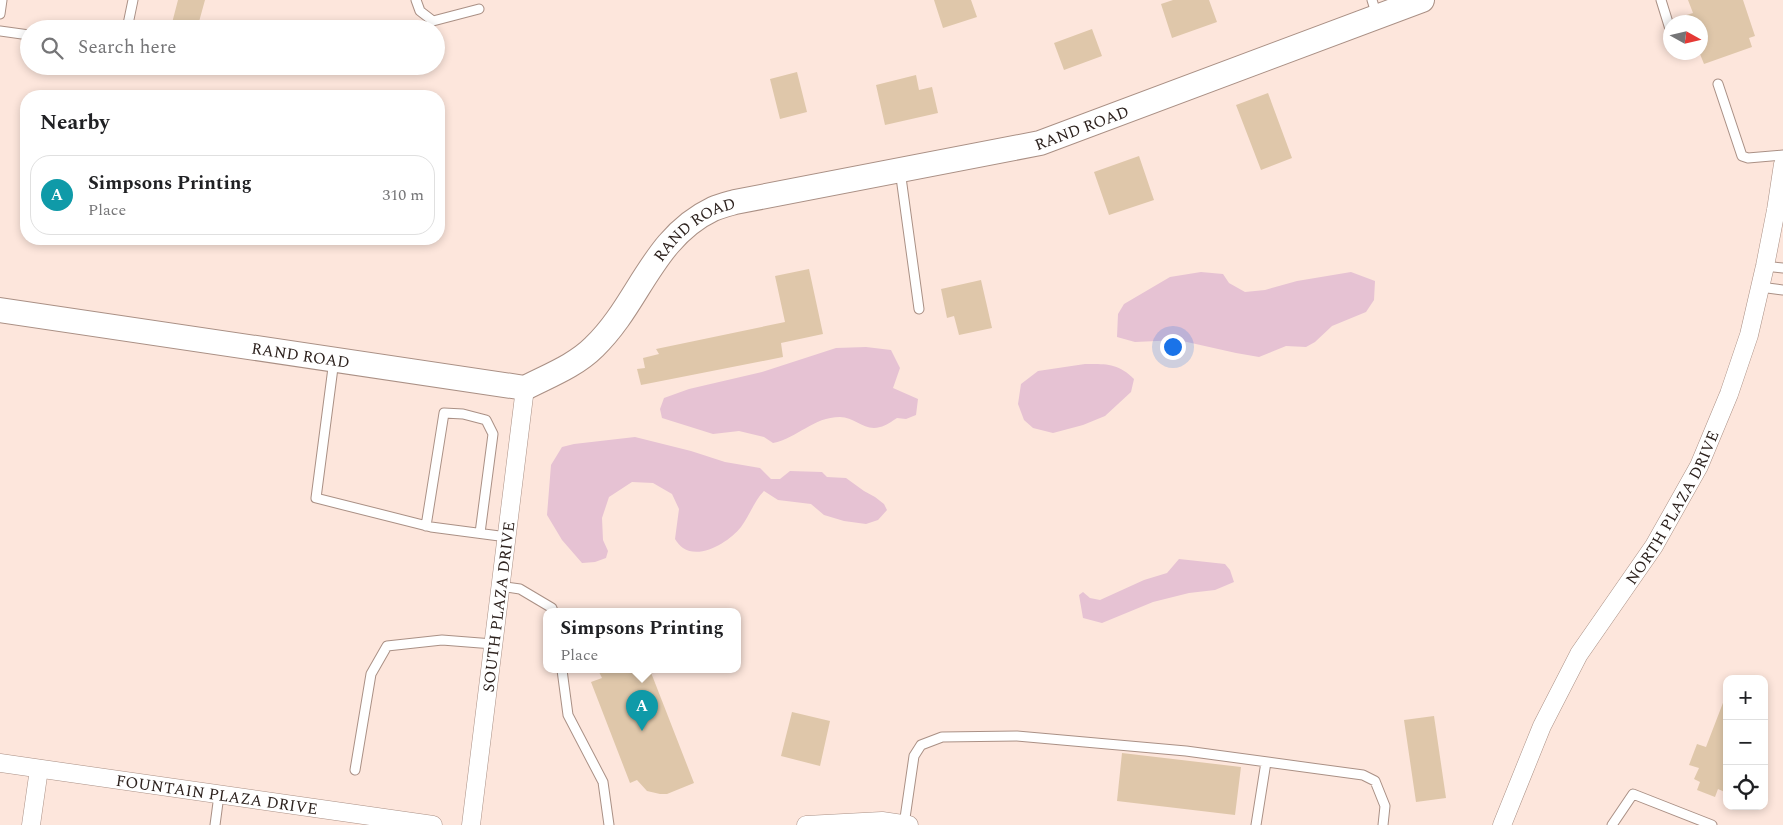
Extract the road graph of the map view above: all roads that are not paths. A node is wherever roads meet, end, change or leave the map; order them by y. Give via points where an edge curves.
1 (2, 0) edge
2 (133, 0) edge
3 (416, 0) edge
4 (1422, 0) edge
5 (1661, 0) edge
6 (1375, 8) edge
7 (479, 9) dead end
8 (0, 14) edge
9 (1666, 15) edge
10 (130, 20) edge
11 (0, 31) edge
12 (20, 34) edge
13 (1718, 84) dead end
14 (1783, 155) edge
15 (1783, 164) edge
16 (900, 170) junction
17 (1765, 266) junction
18 (1783, 268) edge
19 (1760, 287) junction
20 (1783, 290) edge
21 (919, 309) dead end
22 (0, 310) edge
23 (334, 360) junction
24 (525, 388) junction
25 (426, 526) junction
26 (480, 533) junction
27 (506, 537) junction
28 (500, 586) junction
29 (552, 608) edge
30 (493, 644) junction
31 (562, 673) edge
32 (1266, 762) junction
33 (0, 763) edge
34 (39, 769) junction
35 (355, 770) dead end
36 (219, 795) junction
37 (31, 825) edge
38 (215, 825) edge
39 (433, 825) edge
40 (471, 825) edge
41 (609, 825) edge
42 (806, 825) edge
43 (904, 825) edge
44 (909, 825) edge
45 (1256, 825) edge
46 (1383, 825) edge
47 (1502, 825) edge
48 (1612, 825) edge
49 (1712, 825) edge

1 - 8 lane
2 - 10 lane
3 - 7 lane via 420,11 433,20
4 - 6 street, RAND ROAD
5 - 9 lane
6 - 16 street, RAND ROAD via 1040,143
11 - 12 lane
13 - 14 lane via 1742,156
15 - 17 street, NORTH PLAZA DRIVE
16 - 21 lane
16 - 24 street, RAND ROAD via 713,209 674,238 657,257 610,330 593,348 571,364
17 - 18 lane
17 - 19 street, NORTH PLAZA DRIVE
19 - 20 lane
19 - 47 street, NORTH PLAZA DRIVE via 1741,360 1699,466 1654,546 1579,654 1542,726
22 - 23 street, RAND ROAD
23 - 24 street, RAND ROAD
23 - 25 lane via 316,498
24 - 27 street, SOUTH PLAZA DRIVE
25 - 26 lane
25 - 26 lane via 444,413 463,414 486,420 493,434
26 - 27 lane
27 - 28 street, SOUTH PLAZA DRIVE
28 - 29 lane via 520,589
28 - 30 street, SOUTH PLAZA DRIVE
30 - 35 lane via 442,640 387,646 371,674
30 - 40 street, SOUTH PLAZA DRIVE
31 - 41 lane via 568,715 603,782
32 - 43 lane via 1186,751 1017,736 942,738 921,745 914,756
32 - 45 lane
32 - 46 lane via 1363,776 1375,782 1384,806
33 - 34 street, FOUNTAIN PLAZA DRIVE
34 - 36 street, FOUNTAIN PLAZA DRIVE
34 - 37 street
36 - 38 lane
36 - 39 street, FOUNTAIN PLAZA DRIVE
42 - 43 street via 882,821
43 - 44 street
48 - 49 lane via 1633,794

